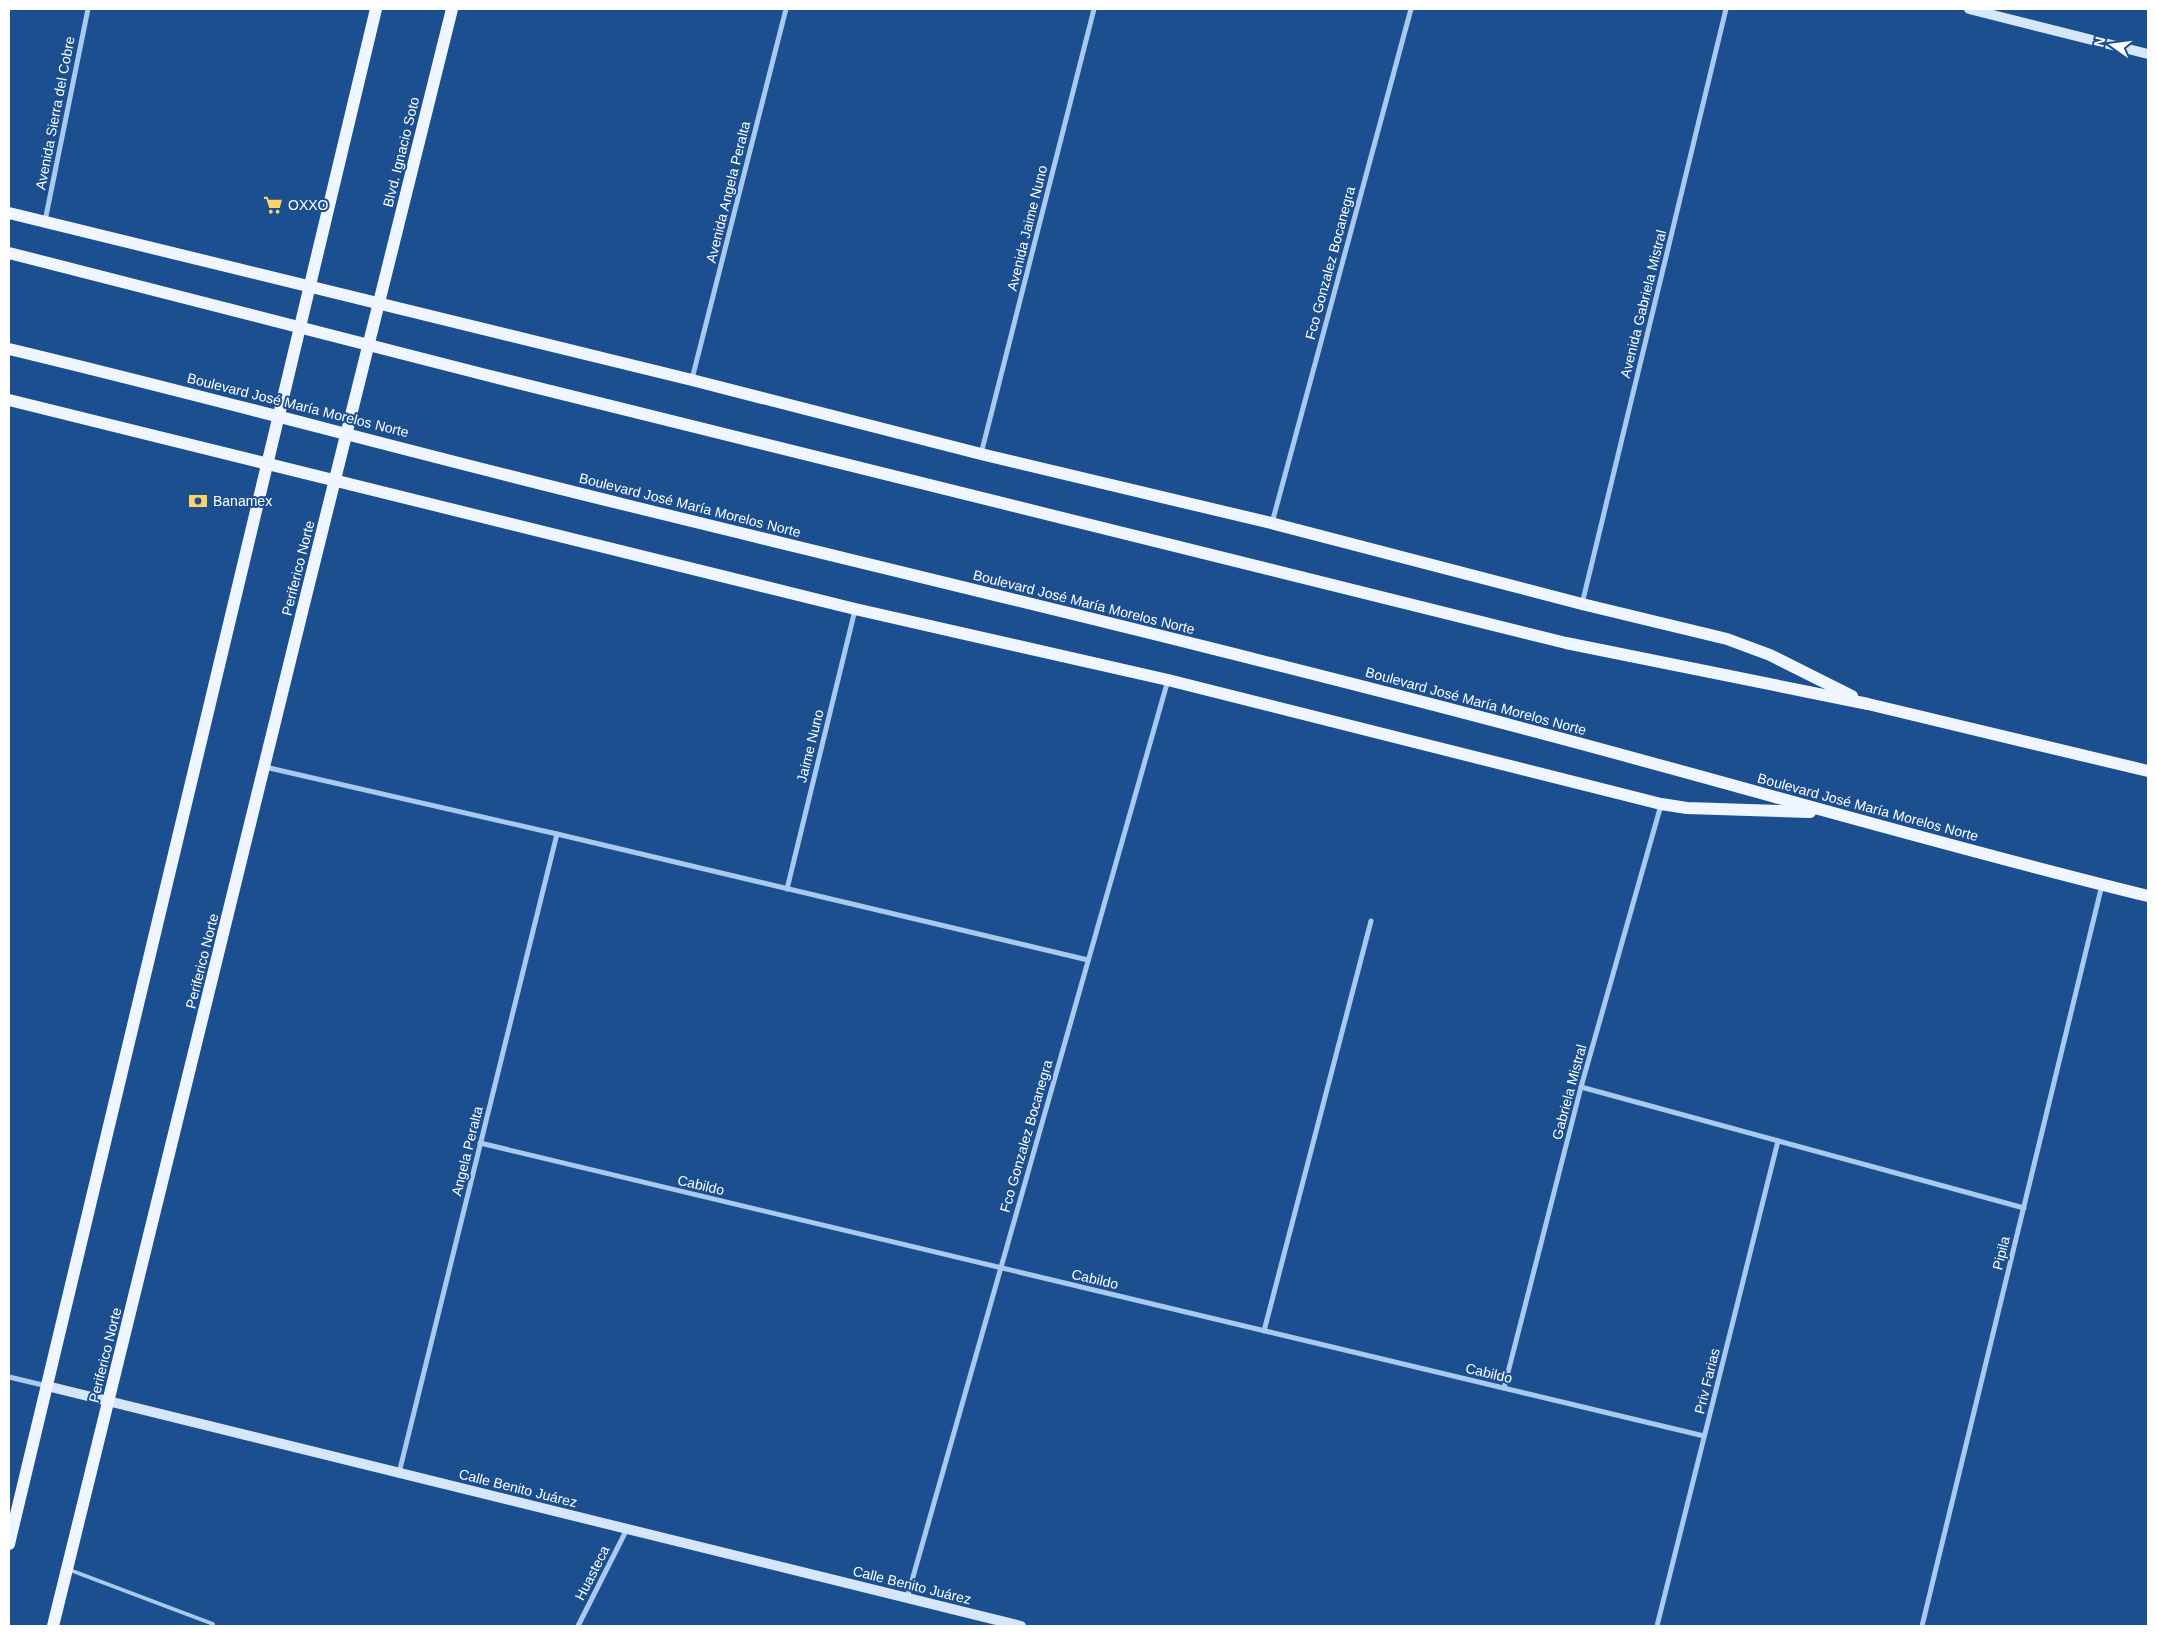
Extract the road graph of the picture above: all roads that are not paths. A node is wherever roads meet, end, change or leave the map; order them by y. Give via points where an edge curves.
1 (88, 9) edge
2 (376, 9) edge
3 (452, 9) edge
4 (786, 9) edge
5 (1094, 9) edge
6 (1411, 9) edge
7 (1726, 9) edge
8 (1969, 9) edge
9 (2148, 54) edge
10 (9, 213) edge
11 (45, 222) junction
12 (9, 253) edge
13 (308, 287) junction
14 (379, 303) junction
15 (9, 349) edge
16 (692, 380) junction
17 (9, 400) edge
18 (981, 454) junction
19 (266, 465) junction
20 (336, 482) junction
21 (1272, 523) junction
22 (1582, 604) junction
23 (855, 609) junction
24 (1168, 680) junction
25 (1868, 704) junction
26 (264, 767) junction
27 (2148, 771) edge
28 (1661, 804) junction
29 (1831, 813) junction
30 (557, 834) junction
31 (2102, 884) junction
32 (787, 889) junction
33 (2148, 896) edge
34 (1371, 921) dead end
35 (1088, 960) junction
36 (1581, 1087) junction
37 (1778, 1141) junction
38 (480, 1143) junction
39 (2024, 1208) junction
40 (1000, 1268) junction
41 (1264, 1331) junction
42 (9, 1377) edge
43 (47, 1386) junction
44 (1504, 1388) junction
45 (109, 1403) junction
46 (1704, 1436) junction
47 (399, 1473) junction
48 (11, 1527) edge
49 (627, 1530) junction
50 (9, 1544) edge
51 (68, 1569) junction
52 (906, 1598) junction
53 (213, 1624) dead end
54 (53, 1626) edge
55 (578, 1626) edge
56 (1021, 1626) edge
57 (1657, 1626) edge
58 (1922, 1626) edge

1 - 11 street, Avenida Sierra del Cobre
2 - 13 main road
3 - 14 main road, Blvd. Ignacio Soto
4 - 16 street, Avenida Angela Peralta
5 - 18 street, Avenida Jaime Nuno
6 - 21 street, Fco Gonzalez Bocanegra
7 - 22 street, Avenida Gabriela Mistral
8 - 9 street
10 - 11 main road
11 - 13 main road
12 - 25 main road via 477,373 1566,643
13 - 14 main road
13 - 19 main road
14 - 16 main road
14 - 20 main road, Periferico Norte
15 - 29 main road, Boulevard José María Morelos Norte via 1548,734
16 - 18 main road
17 - 19 main road
18 - 21 main road
19 - 20 main road
19 - 43 main road
20 - 23 main road
20 - 26 main road, Periferico Norte
21 - 22 main road
22 - 25 main road via 1727,639 1770,655
23 - 24 main road
23 - 32 street, Jaime Nuno
24 - 28 main road
24 - 35 street, Fco Gonzalez Bocanegra
25 - 27 main road
26 - 30 street
26 - 45 main road, Periferico Norte
28 - 29 main road via 1687,808
28 - 36 street, Gabriela Mistral
29 - 31 main road, Boulevard José María Morelos Norte
30 - 32 street
30 - 38 street, Angela Peralta
31 - 33 main road, Boulevard José María Morelos Norte
31 - 39 street, Pipila
32 - 35 street
34 - 41 street
35 - 40 street, Fco Gonzalez Bocanegra
36 - 37 street
36 - 44 street, Gabriela Mistral
37 - 39 street
37 - 46 street, Priv Farias
38 - 40 street, Cabildo
38 - 47 street, Angela Peralta
39 - 58 street, Pipila
40 - 41 street, Cabildo
40 - 52 street, Fco Gonzalez Bocanegra
41 - 44 street, Cabildo
42 - 43 street, Calle Benito Juárez
43 - 45 street, Calle Benito Juárez
43 - 48 main road
44 - 46 street, Cabildo
45 - 47 street, Calle Benito Juárez
45 - 51 main road, Periferico Norte
46 - 57 street, Priv Farias
47 - 49 street, Calle Benito Juárez
48 - 50 main road
49 - 52 street, Calle Benito Juárez
49 - 55 street, Huasteca
51 - 53 lane
51 - 54 main road, Periferico Norte
52 - 56 street, Calle Benito Juárez

